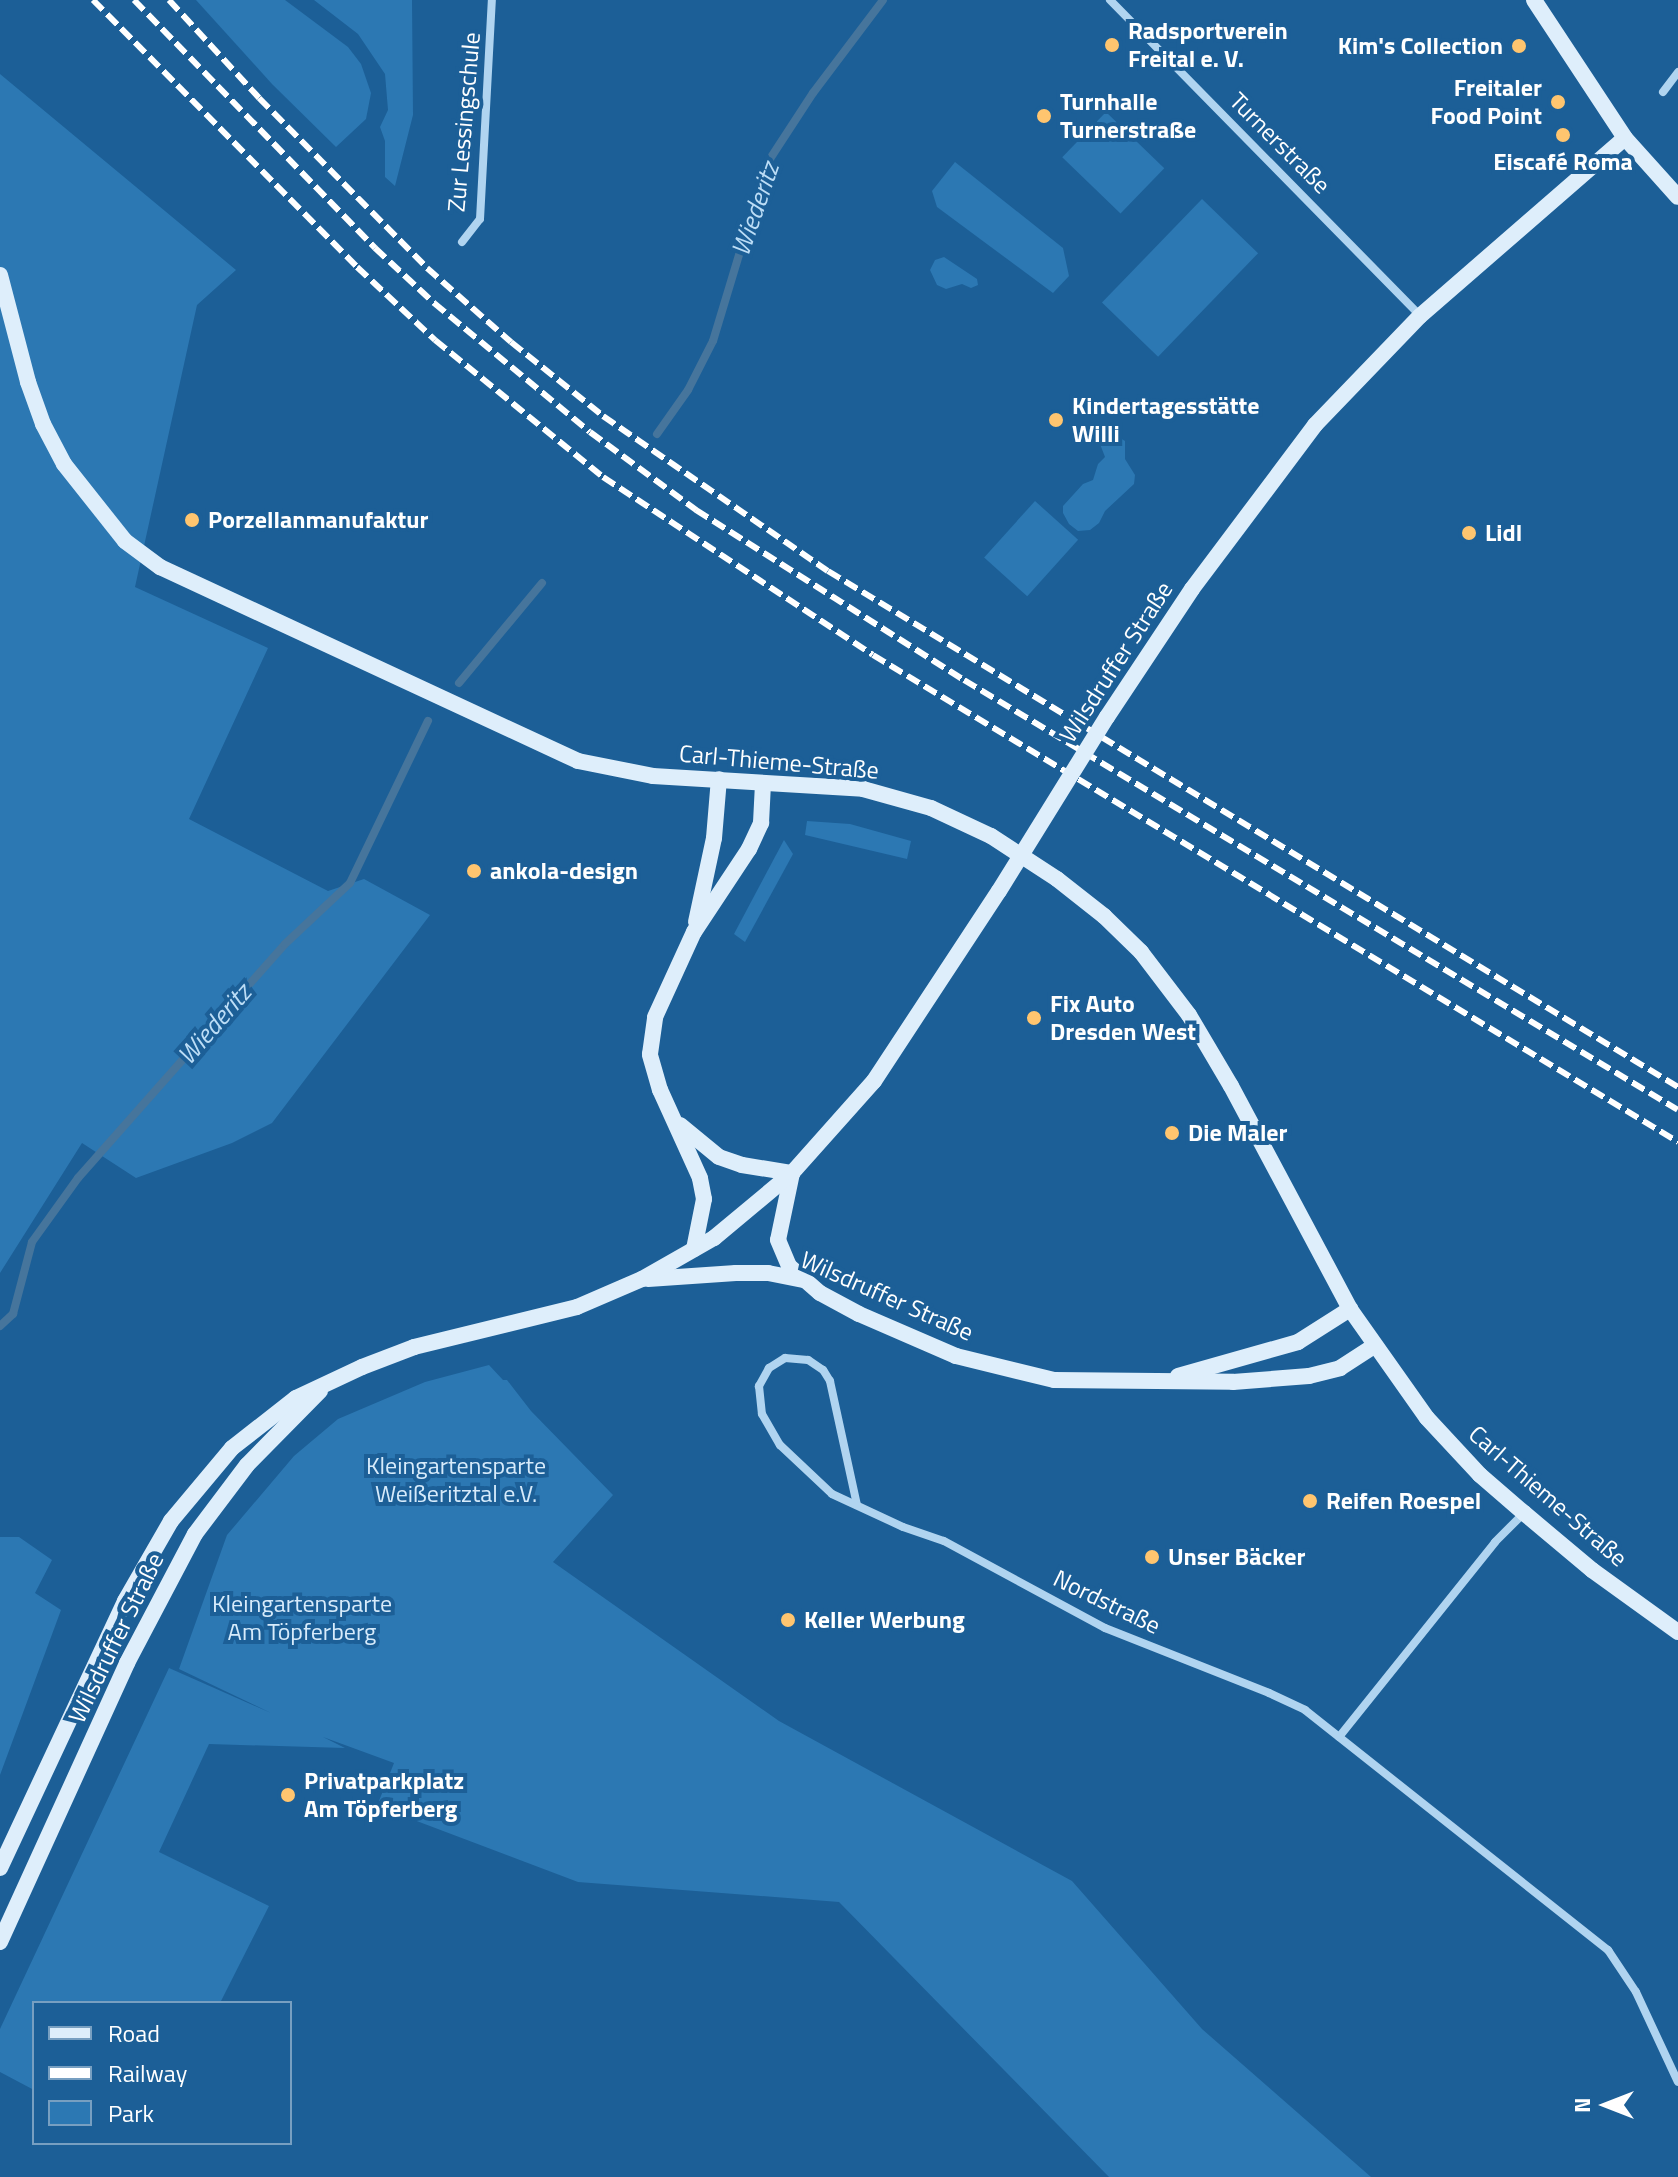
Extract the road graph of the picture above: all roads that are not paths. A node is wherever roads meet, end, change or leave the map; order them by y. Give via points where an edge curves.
1 (492, 0) edge
2 (1110, 0) edge
3 (1534, 0) edge
4 (1678, 72) edge
5 (1663, 92) dead end
6 (1625, 138) junction
7 (1678, 197) edge
8 (462, 242) dead end
9 (0, 275) edge
10 (1420, 316) junction
11 (719, 779) junction
12 (763, 783) junction
13 (694, 932) junction
14 (672, 1119) junction
15 (792, 1173) junction
16 (694, 1249) junction
17 (642, 1279) junction
18 (804, 1280) junction
19 (1350, 1309) junction
20 (1374, 1346) junction
21 (1158, 1381) junction
22 (323, 1387) junction
23 (857, 1505) junction
24 (1524, 1513) junction
25 (1678, 1632) edge
26 (1339, 1737) junction
27 (0, 1868) edge
28 (0, 1942) edge
29 (1678, 2082) edge

1 - 8 street, Zur Lessingschule via 480,219
2 - 10 street, Turnerstraße
3 - 6 main road
4 - 5 street
6 - 7 main road
6 - 10 main road, Wilsdruffer Straße
9 - 11 main road, Carl-Thieme-Straße via 28,382 64,464 125,541 160,567 578,761 644,774
10 - 15 main road, Wilsdruffer Straße, bridge via 1315,425 1283,466 1150,649 874,1081
11 - 12 main road, Carl-Thieme-Straße
11 - 13 main road via 714,838
12 - 13 main road via 761,823 749,849
12 - 19 main road, Carl-Thieme-Straße via 863,789 931,808 991,836 1104,916 1141,952 1189,1015
13 - 14 main road via 655,1017 650,1054
14 - 15 main road via 719,1157
14 - 16 main road via 700,1178 704,1199
15 - 16 main road, Wilsdruffer Straße via 759,1204
15 - 18 main road via 778,1240 789,1266
16 - 17 main road, Wilsdruffer Straße
17 - 18 main road, Wilsdruffer Straße via 768,1273
17 - 22 main road, Wilsdruffer Straße via 577,1307 414,1347
18 - 21 main road, Wilsdruffer Straße via 859,1314 956,1356 1054,1380
19 - 20 main road, Carl-Thieme-Straße
19 - 21 main road, Wilsdruffer Straße via 1298,1342
20 - 21 main road, Wilsdruffer Straße via 1340,1368 1309,1376
20 - 24 main road, Carl-Thieme-Straße via 1427,1418
22 - 27 main road, Wilsdruffer Straße via 268,1416 232,1448 171,1521 125,1601
22 - 28 main road, Wilsdruffer Straße via 247,1465 195,1534 127,1663
23 - 23 street, Nordstraße via 830,1381 808,1360 785,1358 769,1368 759,1386 762,1414 780,1445 832,1494
23 - 26 street, Nordstraße via 944,1541 1105,1628 1287,1700
24 - 25 main road, Carl-Thieme-Straße
24 - 26 street
26 - 29 street, Nordstraße via 1608,1950 1630,1980

